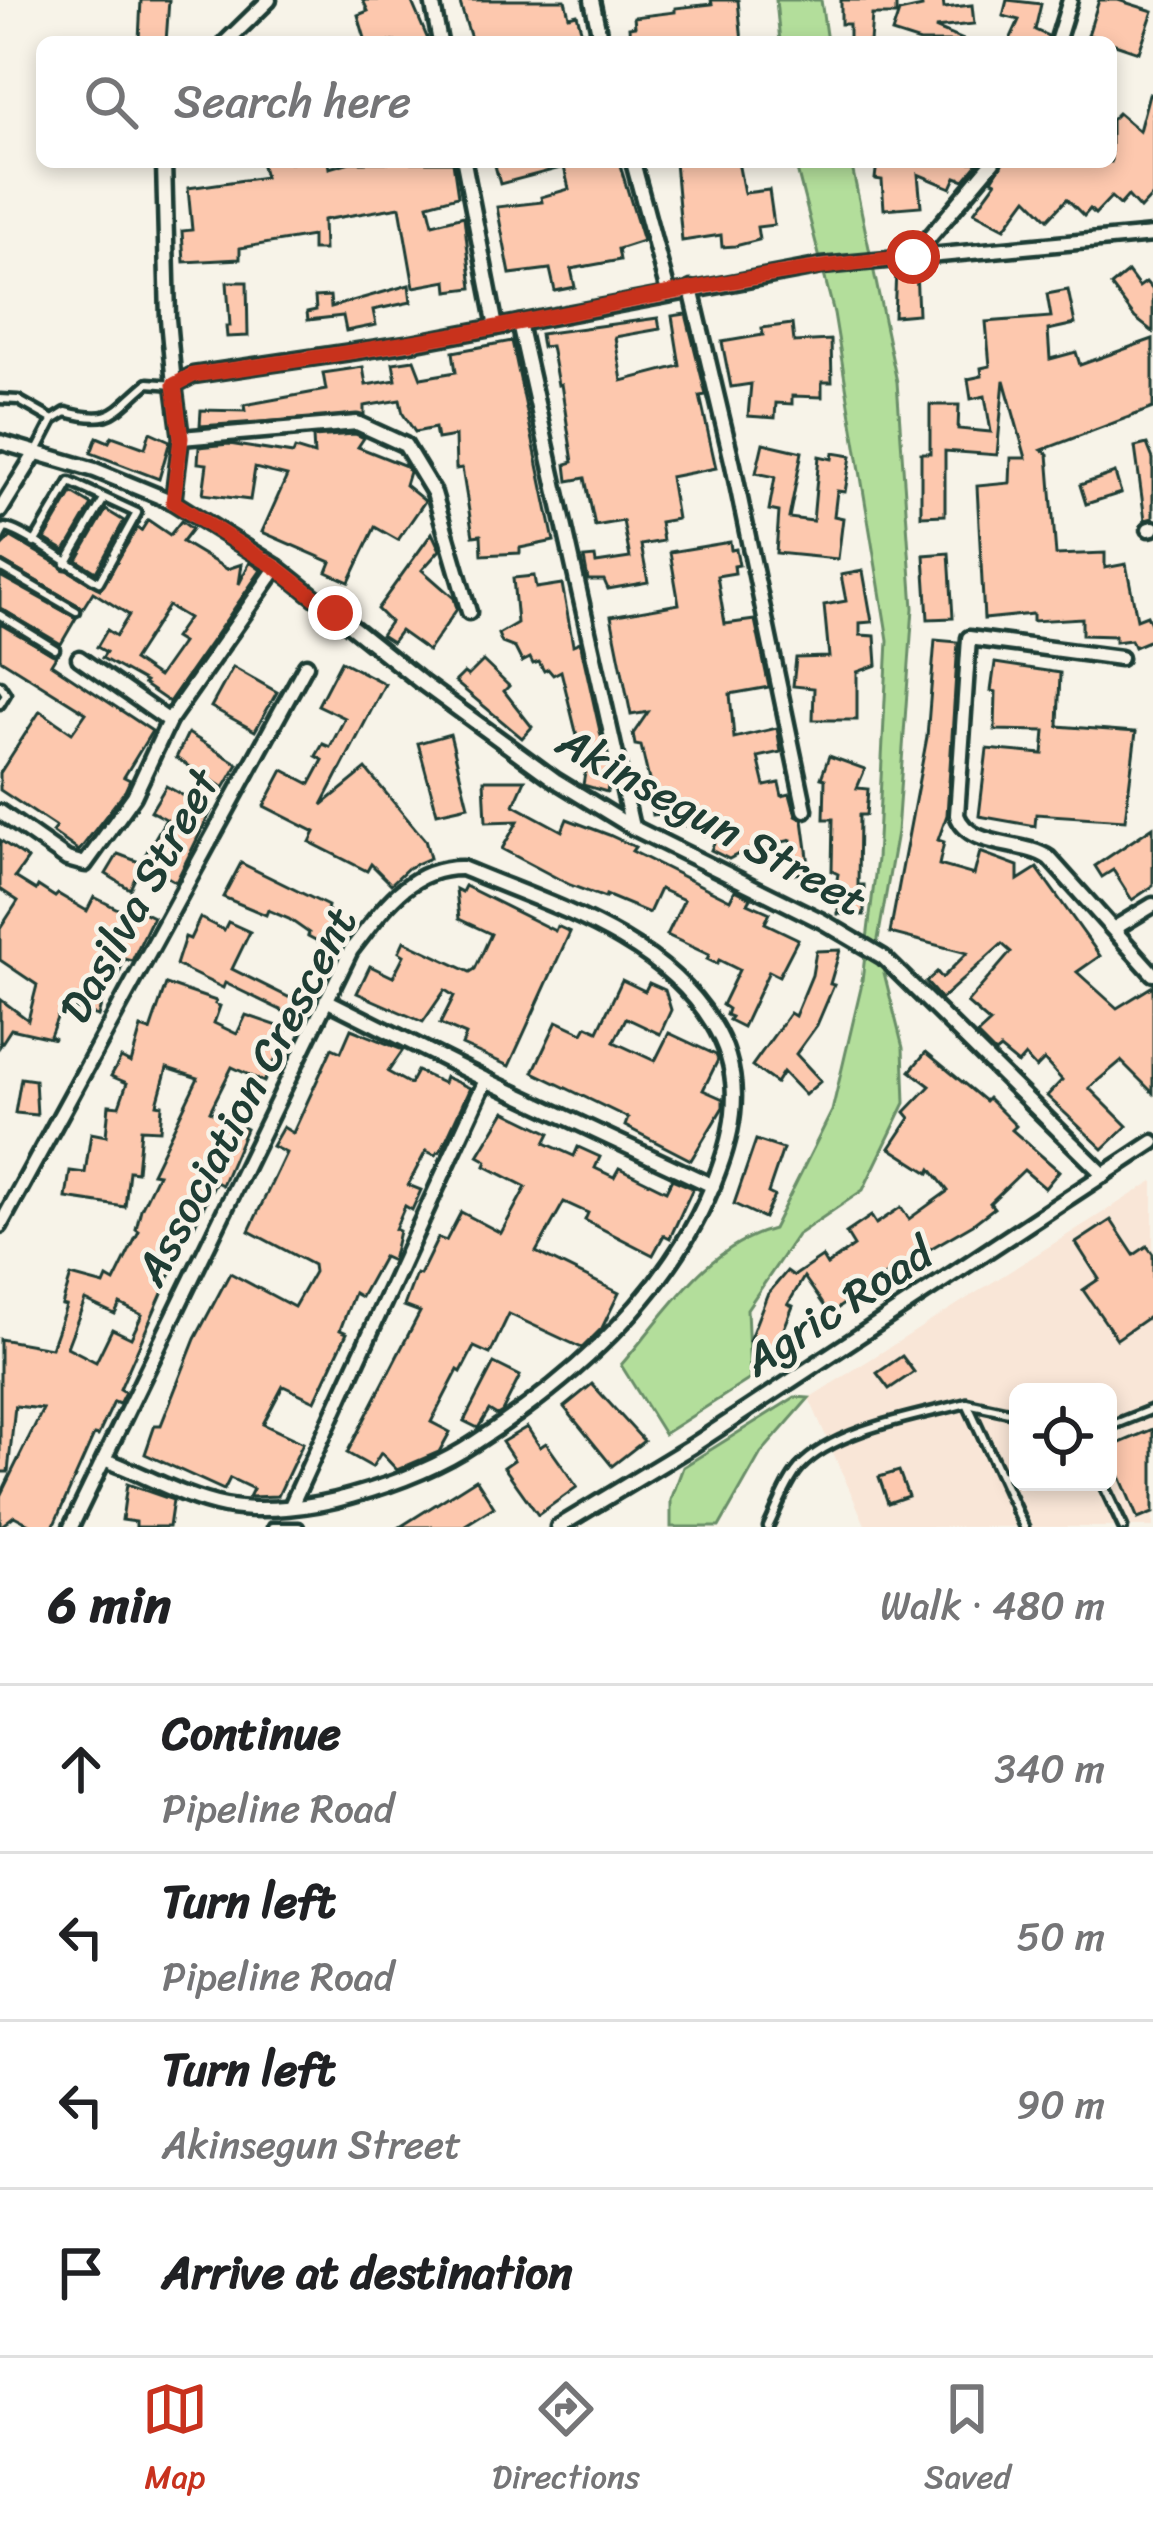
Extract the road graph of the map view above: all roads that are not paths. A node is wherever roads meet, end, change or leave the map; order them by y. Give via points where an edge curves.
1 (269, 0) edge
2 (432, 0) edge
3 (592, 0) edge
4 (1070, 0) edge
5 (232, 36) edge
6 (439, 36) edge
7 (600, 36) edge
8 (1059, 36) edge
9 (164, 168) edge
10 (465, 168) edge
11 (635, 168) edge
12 (989, 168) edge
13 (1153, 235) edge
14 (913, 257) junction
15 (691, 289) junction
16 (668, 292) junction
17 (519, 323) junction
18 (496, 327) junction
19 (174, 385) junction
20 (0, 399) edge
21 (53, 420) junction
22 (181, 438) junction
23 (0, 442) edge
24 (35, 454) junction
25 (104, 498) junction
26 (173, 502) junction
27 (0, 511) edge
28 (0, 536) edge
29 (34, 543) junction
30 (66, 564) junction
31 (0, 567) edge
32 (277, 568) junction
33 (76, 611) dead end
34 (469, 612) dead end
35 (0, 615) edge
36 (55, 649) dead end
37 (79, 658) dead end
38 (1120, 658) dead end
39 (306, 665) dead end
40 (0, 685) edge
41 (0, 704) edge
42 (169, 721) junction
43 (805, 810) dead end
44 (0, 812) edge
45 (632, 827) junction
46 (1153, 905) edge
47 (1115, 928) junction
48 (1153, 974) edge
49 (326, 1000) junction
50 (486, 1080) junction
51 (1153, 1142) edge
52 (1104, 1175) junction
53 (713, 1186) junction
54 (0, 1226) edge
55 (967, 1402) junction
56 (1153, 1409) edge
57 (1009, 1412) edge
58 (1117, 1423) edge
59 (106, 1460) junction
60 (1009, 1472) edge
61 (1002, 1476) junction
62 (1106, 1491) edge
63 (291, 1506) junction
64 (71, 1527) edge
65 (272, 1527) edge
66 (299, 1527) edge
67 (558, 1527) edge
68 (768, 1527) edge
69 (1024, 1527) edge
70 (1123, 1527) edge

1 - 5 street
2 - 6 street
3 - 7 street
4 - 8 street
9 - 19 street
10 - 18 street
11 - 16 street
12 - 14 street
13 - 14 street
14 - 15 street
15 - 16 street
15 - 43 street
16 - 17 street
17 - 18 street
17 - 45 street
18 - 19 street via 193,375
19 - 21 lane via 148,382 95,420 66,412
19 - 22 street
20 - 21 lane
21 - 24 lane
22 - 26 street
22 - 34 street via 357,423 405,445 434,493
23 - 24 street, Akinsegun Street
24 - 26 street, Akinsegun Street
24 - 27 street
25 - 29 lane via 70,482
25 - 30 lane
25 - 30 lane via 137,513 99,582
26 - 32 street, Akinsegun Street
28 - 29 lane via 15,529
29 - 30 lane
31 - 33 lane
32 - 42 street
32 - 45 street, Akinsegun Street via 555,780
35 - 36 lane
37 - 42 street
38 - 47 street via 969,638 957,815 974,835 1049,858
39 - 54 street, Dasilva Street
40 - 41 lane
42 - 44 street via 134,796 85,864
45 - 52 street, Akinsegun Street via 883,957
46 - 47 street
47 - 48 street
49 - 50 street
49 - 53 street, Association Crescent via 351,950 394,896 440,868 462,868 638,945 685,987 724,1044 736,1101
49 - 59 street, Association Crescent
50 - 53 street
50 - 63 street
51 - 52 street, Agric Road
52 - 67 street, Agric Road
53 - 63 street, Association Crescent via 670,1267 560,1380 423,1471 349,1497
55 - 57 lane
55 - 61 lane
55 - 68 lane via 826,1449 799,1468
56 - 58 lane
59 - 63 street, Association Crescent via 226,1506
59 - 64 street, Association Crescent
60 - 61 lane
61 - 69 lane
62 - 70 lane
65 - 66 lane

